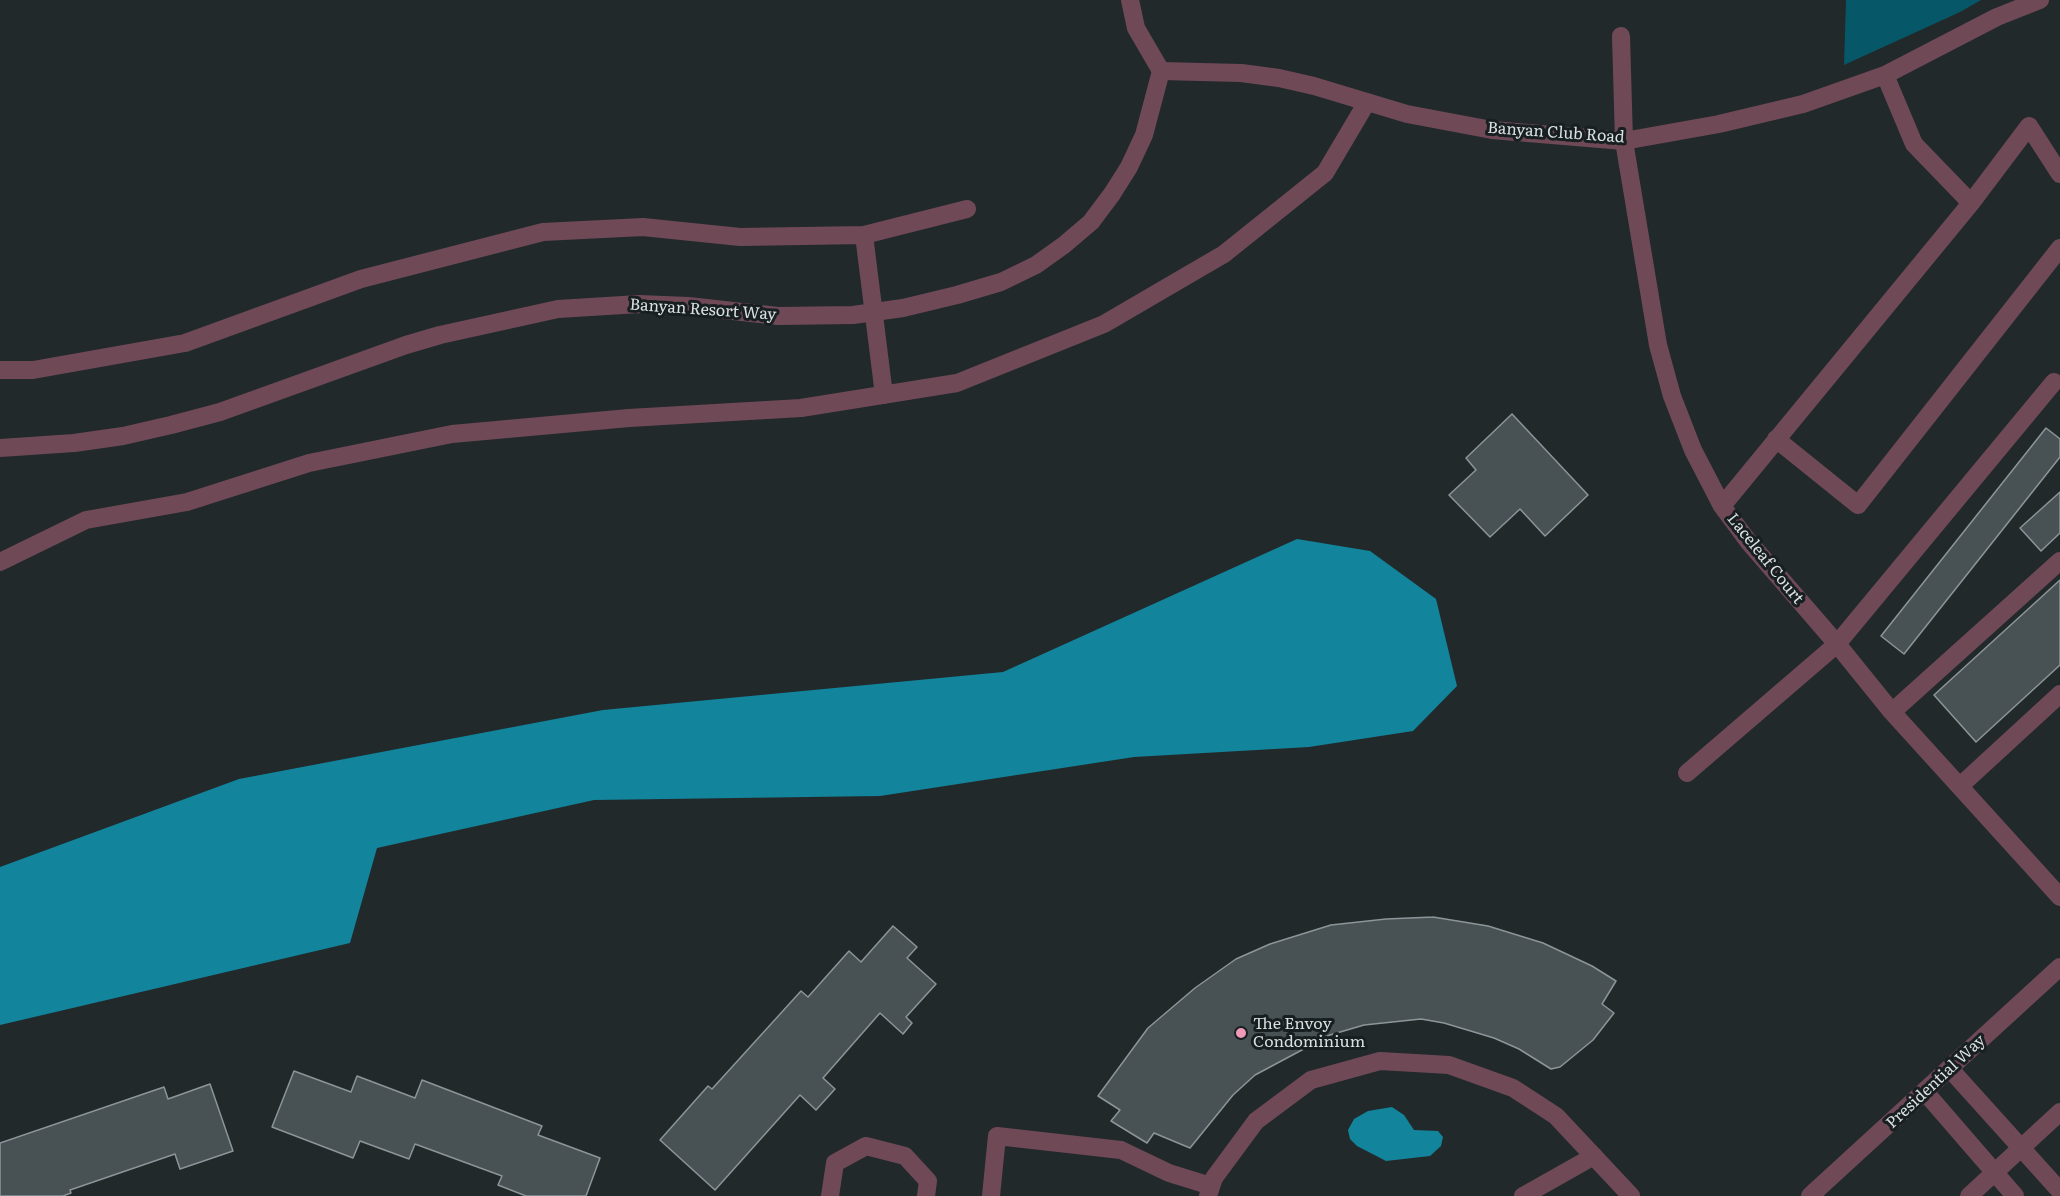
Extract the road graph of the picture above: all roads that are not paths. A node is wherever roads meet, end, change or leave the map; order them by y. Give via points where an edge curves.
1 (1130, 0) edge
2 (2040, 0) edge
3 (1621, 36) dead end
4 (1161, 71) junction
5 (1885, 75) junction
6 (1366, 102) junction
7 (1624, 141) junction
8 (2060, 174) edge
9 (1971, 203) junction
10 (967, 209) dead end
11 (864, 235) junction
12 (2060, 248) edge
13 (872, 312) junction
14 (0, 370) edge
15 (2058, 382) edge
16 (884, 395) junction
17 (1776, 439) junction
18 (0, 448) edge
19 (1722, 506) junction
20 (2060, 561) edge
21 (0, 562) edge
22 (1837, 645) junction
23 (2060, 694) edge
24 (1892, 712) junction
25 (1687, 773) dead end
26 (1960, 786) junction
27 (2060, 897) edge
28 (2060, 967) edge
29 (1950, 1070) junction
30 (1925, 1092) junction
31 (2060, 1112) edge
32 (2021, 1148) junction
33 (1594, 1156) junction
34 (1995, 1173) junction
35 (1209, 1191) edge
36 (2060, 1191) edge
37 (830, 1196) edge
38 (926, 1196) edge
39 (991, 1196) edge
40 (1523, 1196) edge
41 (1631, 1196) edge
42 (1810, 1196) edge
43 (1969, 1196) edge
44 (2015, 1196) edge

1 - 4 street via 1136,28
2 - 5 street, Banyan Club Road via 1997,17
3 - 7 street, Laceleaf Court
4 - 6 street, Banyan Club Road via 1279,78
4 - 13 street, Banyan Resort Way via 1144,135 1129,167 1091,222 1064,245 1036,265 1001,282 903,308
5 - 7 street, Banyan Club Road via 1803,104
5 - 9 street via 1914,144
6 - 7 street, Banyan Club Road via 1492,130
6 - 16 street via 1325,173 1224,254 1104,324 957,383
7 - 19 street, Laceleaf Court via 1658,345 1669,386 1693,450
8 - 9 street via 2029,126
9 - 17 street
10 - 11 street
11 - 13 street
11 - 14 street via 740,237 643,227 543,232 361,279 185,343 33,370
12 - 17 street via 1858,505
13 - 16 street
13 - 18 street, Banyan Resort Way via 778,316 649,304 558,309 406,345 220,412 171,425 74,443
15 - 22 street
16 - 21 street via 801,408 452,434 309,463 187,502 86,520
17 - 19 street
19 - 22 street, Laceleaf Court
20 - 24 street
22 - 24 street, Laceleaf Court
22 - 25 street
23 - 26 street
24 - 26 street, Laceleaf Court
26 - 27 street, Laceleaf Court
28 - 29 street, Presidential Way
29 - 30 street, Presidential Way
29 - 32 street
30 - 34 street
30 - 42 street, Presidential Way
31 - 32 street
32 - 34 street
32 - 36 street
33 - 35 street via 1556,1116 1513,1088 1449,1065 1380,1061 1311,1080 1256,1121 1214,1178
33 - 40 street
33 - 41 street
34 - 43 street
34 - 44 street
35 - 39 street via 1121,1150 997,1136
37 - 38 street via 836,1163 866,1146 905,1156 928,1181

